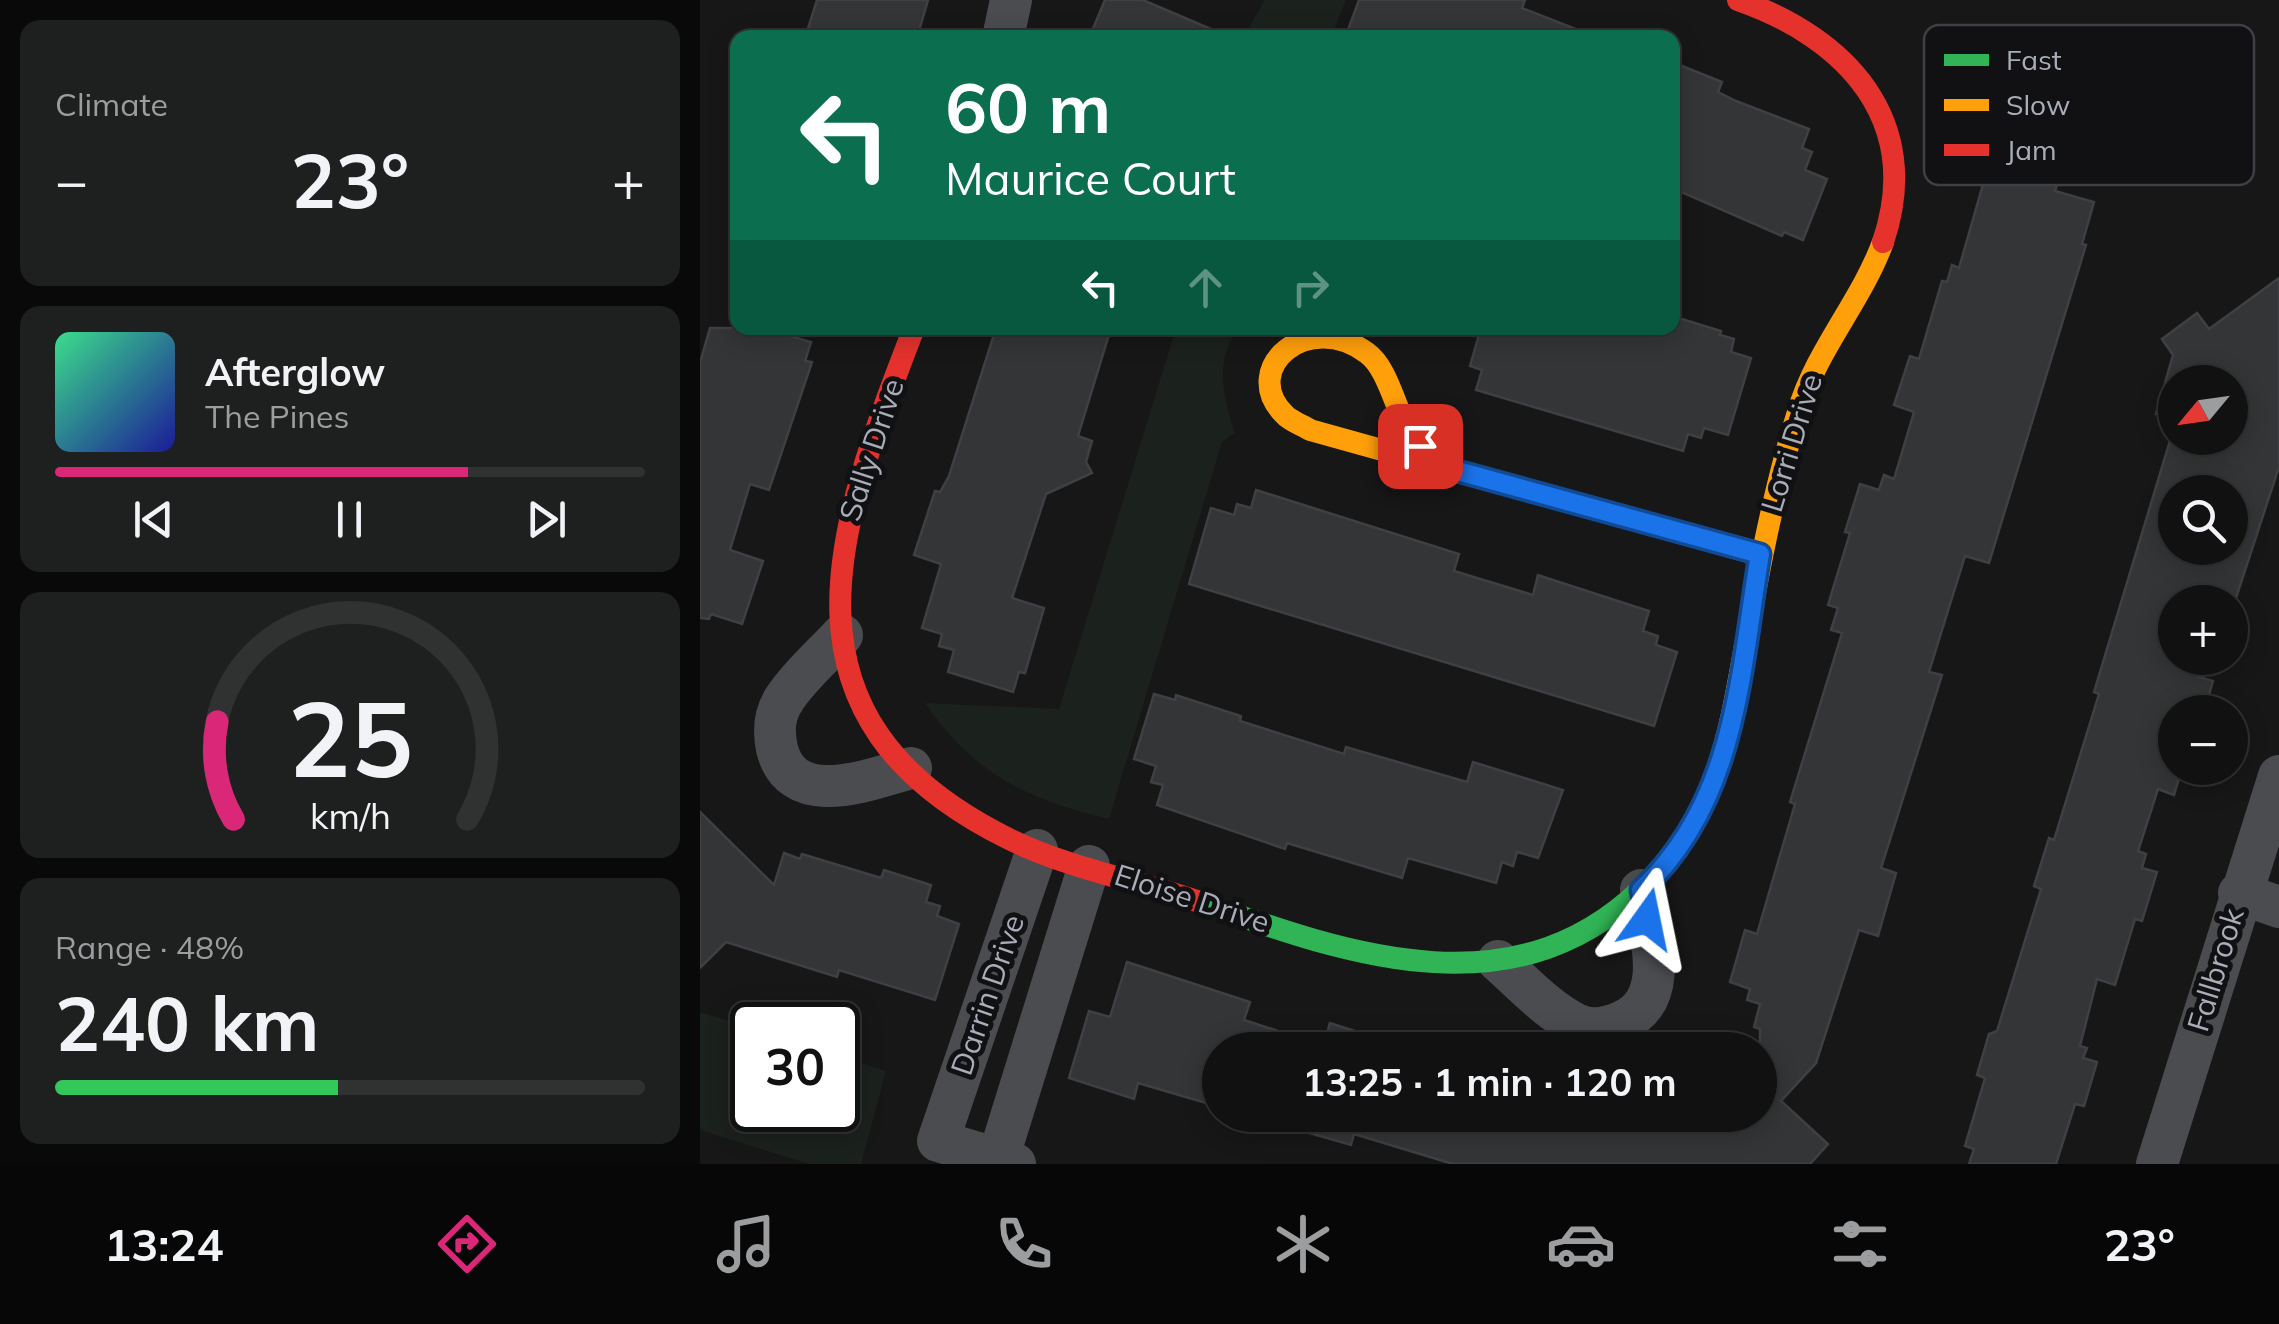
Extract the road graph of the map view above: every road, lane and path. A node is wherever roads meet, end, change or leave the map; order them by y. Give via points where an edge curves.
1 (1012, 0) edge
2 (1738, 0) edge
3 (1005, 30) edge
4 (912, 335) edge
5 (1315, 335) edge
6 (1327, 335) edge
7 (1443, 467) junction
8 (1760, 554) junction
9 (842, 636) junction
10 (867, 711) joint
11 (911, 768) junction
12 (2279, 776) edge
13 (1037, 850) junction
14 (1089, 866) junction
15 (1641, 890) junction
16 (2239, 893) junction
17 (2279, 908) edge
18 (1570, 940) joint
19 (1498, 961) junction
20 (1006, 1162) edge
21 (2157, 1164) edge

1 - 3 street
2 - 8 street, Lorri Drive via 1796,23 1844,58 1880,111 1890,146 1893,212 1882,246 1814,367
4 - 9 street, Sally Drive via 848,514 839,594
5 - 7 street via 1290,342 1278,354 1270,387 1274,403 1296,425
6 - 7 street via 1372,356 1411,434
7 - 8 street
8 - 15 street, Lorri Drive via 1717,780 1680,845
9 - 10 street, Sally Drive
9 - 11 street via 785,696 776,714 779,756 814,786 842,786
10 - 11 street, Eloise Drive
11 - 13 street, Eloise Drive via 978,820
12 - 16 street, Fallbrook
13 - 14 street, Eloise Drive
13 - 20 street, Darrin Drive via 938,1141
14 - 19 street, Eloise Drive via 1371,953 1456,964
14 - 20 street, Darrin Drive
15 - 18 street, Lorri Drive
15 - 19 street via 1655,973 1651,992 1625,1020 1578,1026
16 - 17 street
16 - 21 street, Fallbrook
18 - 19 street, Eloise Drive

